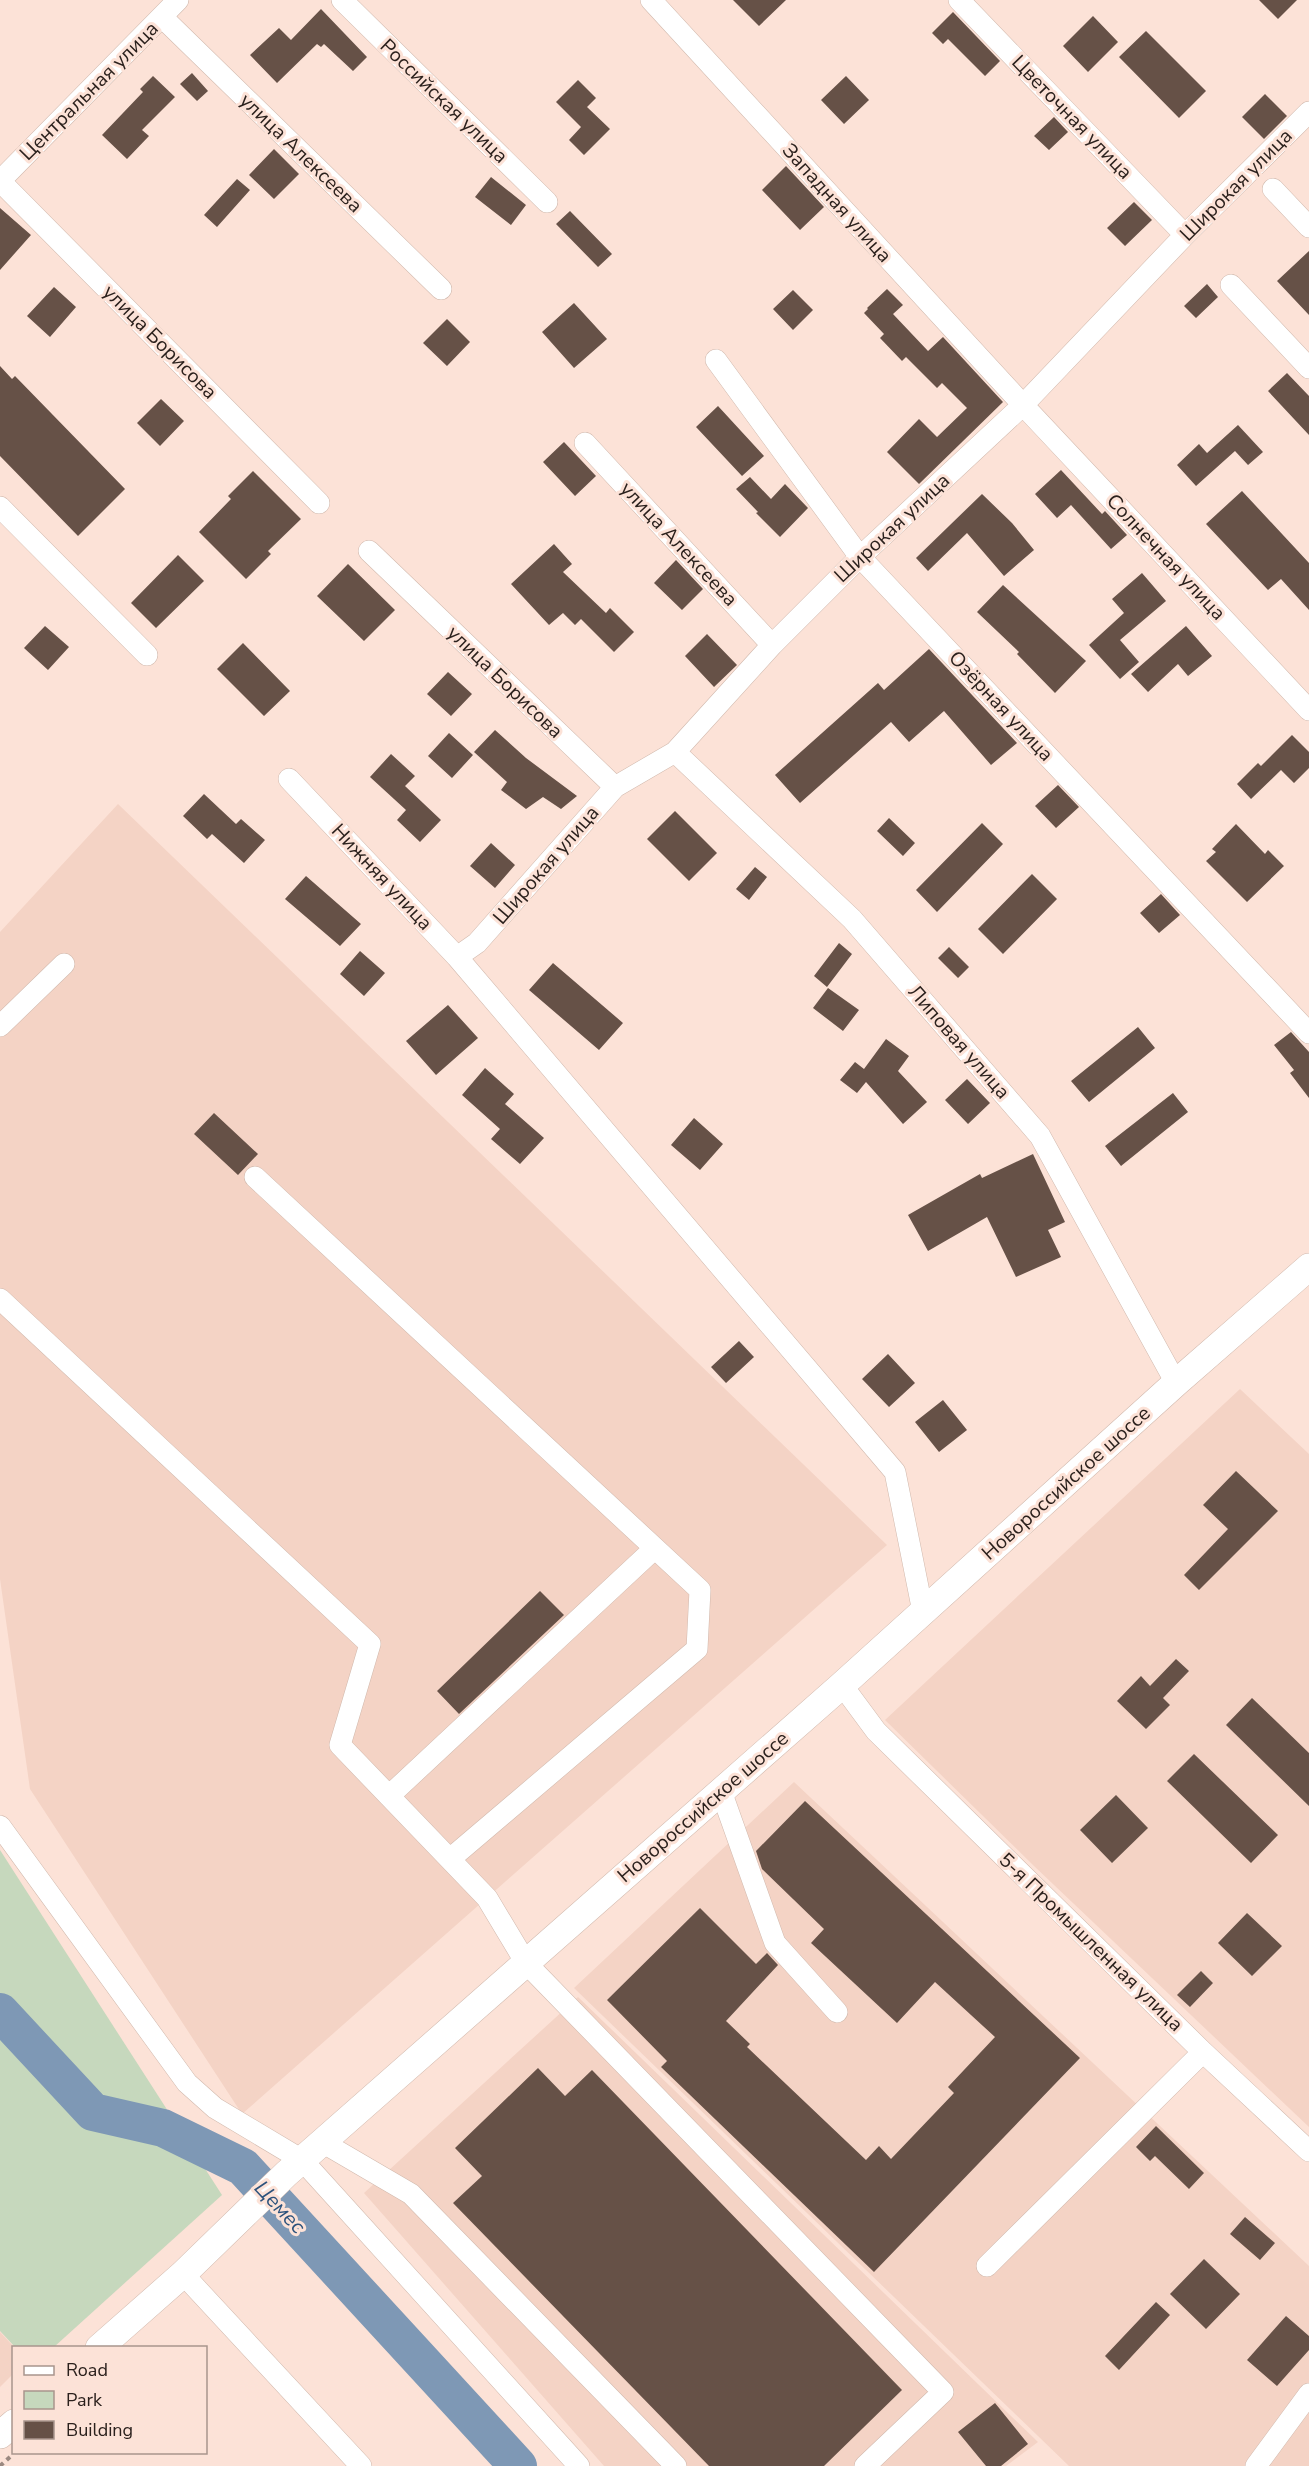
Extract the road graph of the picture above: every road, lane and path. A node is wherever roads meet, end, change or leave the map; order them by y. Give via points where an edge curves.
1 (178, 0) edge
2 (342, 0) edge
3 (651, 0) edge
4 (959, 0) edge
5 (162, 17) junction
6 (1309, 112) edge
7 (0, 181) edge
8 (1273, 189) dead end
9 (547, 202) dead end
10 (1309, 227) edge
11 (1185, 235) junction
12 (1231, 285) dead end
13 (441, 288) dead end
14 (716, 360) dead end
15 (1309, 368) edge
16 (1023, 405) junction
17 (585, 443) dead end
18 (319, 503) dead end
19 (0, 507) edge
20 (369, 551) dead end
21 (860, 557) junction
22 (772, 645) junction
23 (147, 655) dead end
24 (1309, 710) edge
25 (675, 752) junction
26 (289, 779) dead end
27 (615, 787) junction
28 (457, 957) junction
29 (64, 964) dead end
30 (0, 1026) edge
31 (1309, 1033) edge
32 (255, 1177) dead end
33 (1309, 1267) edge
34 (0, 1299) edge
35 (1176, 1383) junction
36 (654, 1549) junction
37 (922, 1612) junction
38 (842, 1685) junction
39 (721, 1791) junction
40 (389, 1796) junction
41 (0, 1826) edge
42 (450, 1859) junction
43 (526, 1963) junction
44 (837, 2012) dead end
45 (1203, 2052) junction
46 (322, 2142) junction
47 (1309, 2151) edge
48 (294, 2167) junction
49 (987, 2266) dead end
50 (183, 2274) junction
51 (101, 2346) edge
52 (1309, 2394) edge
53 (12, 2425) edge
54 (0, 2434) edge
55 (361, 2466) edge
56 (579, 2466) edge
57 (676, 2466) edge
58 (866, 2466) edge
59 (1256, 2466) edge

1 - 5 street, Центральная улица
2 - 9 street, Российская улица
3 - 16 street, Западная улица
4 - 11 street, Цветочная улица
5 - 7 street, Центральная улица
5 - 13 street, улица Алексеева
6 - 11 street, Широкая улица
7 - 18 street, улица Борисова
8 - 10 street
11 - 16 street, Широкая улица
12 - 15 street
14 - 21 street, Озёрная улица
16 - 21 street, Широкая улица
16 - 24 street, Солнечная улица
17 - 22 street, улица Алексеева
19 - 23 street
20 - 27 street, улица Борисова
21 - 22 street, Широкая улица
21 - 31 street, Озёрная улица
22 - 25 street, Широкая улица
25 - 27 street, Широкая улица
25 - 35 street, Липовая улица via 852,919 1040,1136
26 - 28 street, Нижняя улица
27 - 28 street, Широкая улица via 477,943
28 - 37 street, Нижняя улица via 895,1472
29 - 30 street
32 - 36 street
33 - 35 main road, Новороссийское шоссе
34 - 40 street via 370,1644 340,1745
35 - 37 main road, Новороссийское шоссе
36 - 40 street
36 - 42 street via 700,1590 697,1649
37 - 38 main road, Новороссийское шоссе
38 - 39 main road, Новороссийское шоссе
38 - 45 street, 5-я Промышленная улица via 876,1731
39 - 43 main road, Новороссийское шоссе
39 - 44 street via 775,1943
40 - 42 street
41 - 48 street via 187,2084
42 - 43 street via 487,1898
43 - 46 main road, Новороссийское шоссе
43 - 58 street via 943,2392
45 - 47 street, 5-я Промышленная улица
45 - 49 street
46 - 48 main road, Новороссийское шоссе
46 - 57 street via 411,2194
48 - 50 main road, Новороссийское шоссе
48 - 56 street
50 - 51 main road, Новороссийское шоссе
50 - 55 street
52 - 59 street
53 - 54 main road

